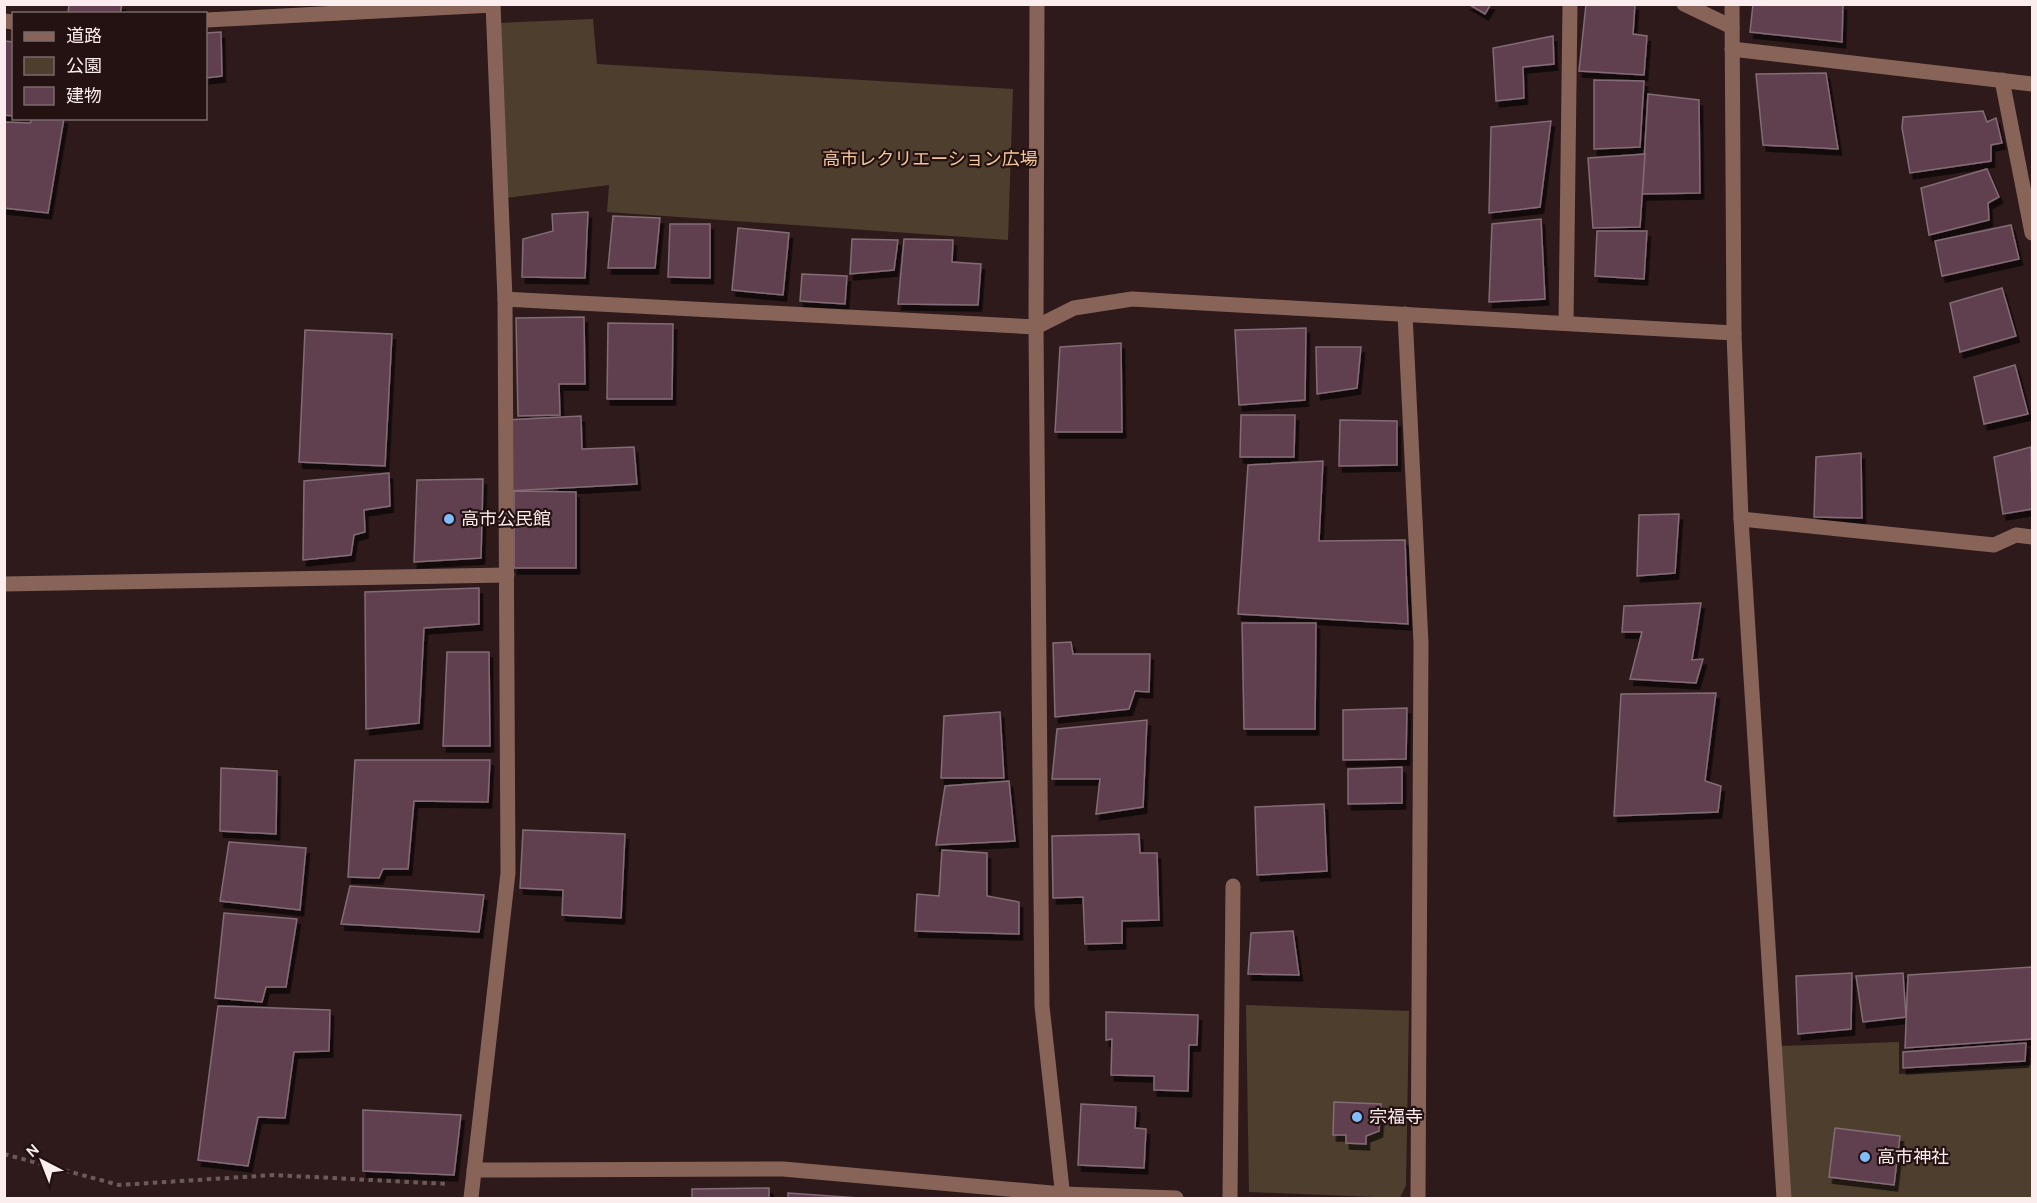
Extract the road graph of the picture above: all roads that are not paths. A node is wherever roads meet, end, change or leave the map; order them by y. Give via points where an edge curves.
1 (1037, 4) edge
2 (1570, 4) edge
3 (1684, 4) edge
4 (1732, 4) edge
5 (493, 5) edge
6 (289, 10) edge
7 (207, 20) edge
8 (1732, 27) junction
9 (1732, 49) junction
10 (2002, 80) junction
11 (2032, 84) edge
12 (2032, 233) edge
13 (505, 299) junction
14 (1405, 314) junction
15 (1566, 323) junction
16 (1036, 327) junction
17 (1734, 333) junction
18 (1741, 519) junction
19 (2032, 537) edge
20 (507, 575) junction
21 (4, 584) edge
22 (1233, 886) dead end
23 (472, 1185) edge
24 (1063, 1196) edge
25 (1176, 1198) edge
26 (1230, 1198) edge
27 (1418, 1198) edge
28 (1784, 1198) edge

1 - 16 street
2 - 15 street
3 - 8 street
4 - 8 street
5 - 6 street
5 - 13 street
6 - 7 street
8 - 9 street
9 - 10 street
9 - 17 street
10 - 11 street
10 - 12 street
13 - 16 street
13 - 20 street
14 - 15 street
14 - 16 street via 1132,299 1074,308
14 - 27 street via 1421,643
15 - 17 street
16 - 24 street via 1042,1006
17 - 18 street
18 - 19 street via 1994,545 2016,535
18 - 28 street
20 - 21 street
20 - 23 street via 508,873
22 - 26 street
23 - 24 street via 783,1169
24 - 25 street

